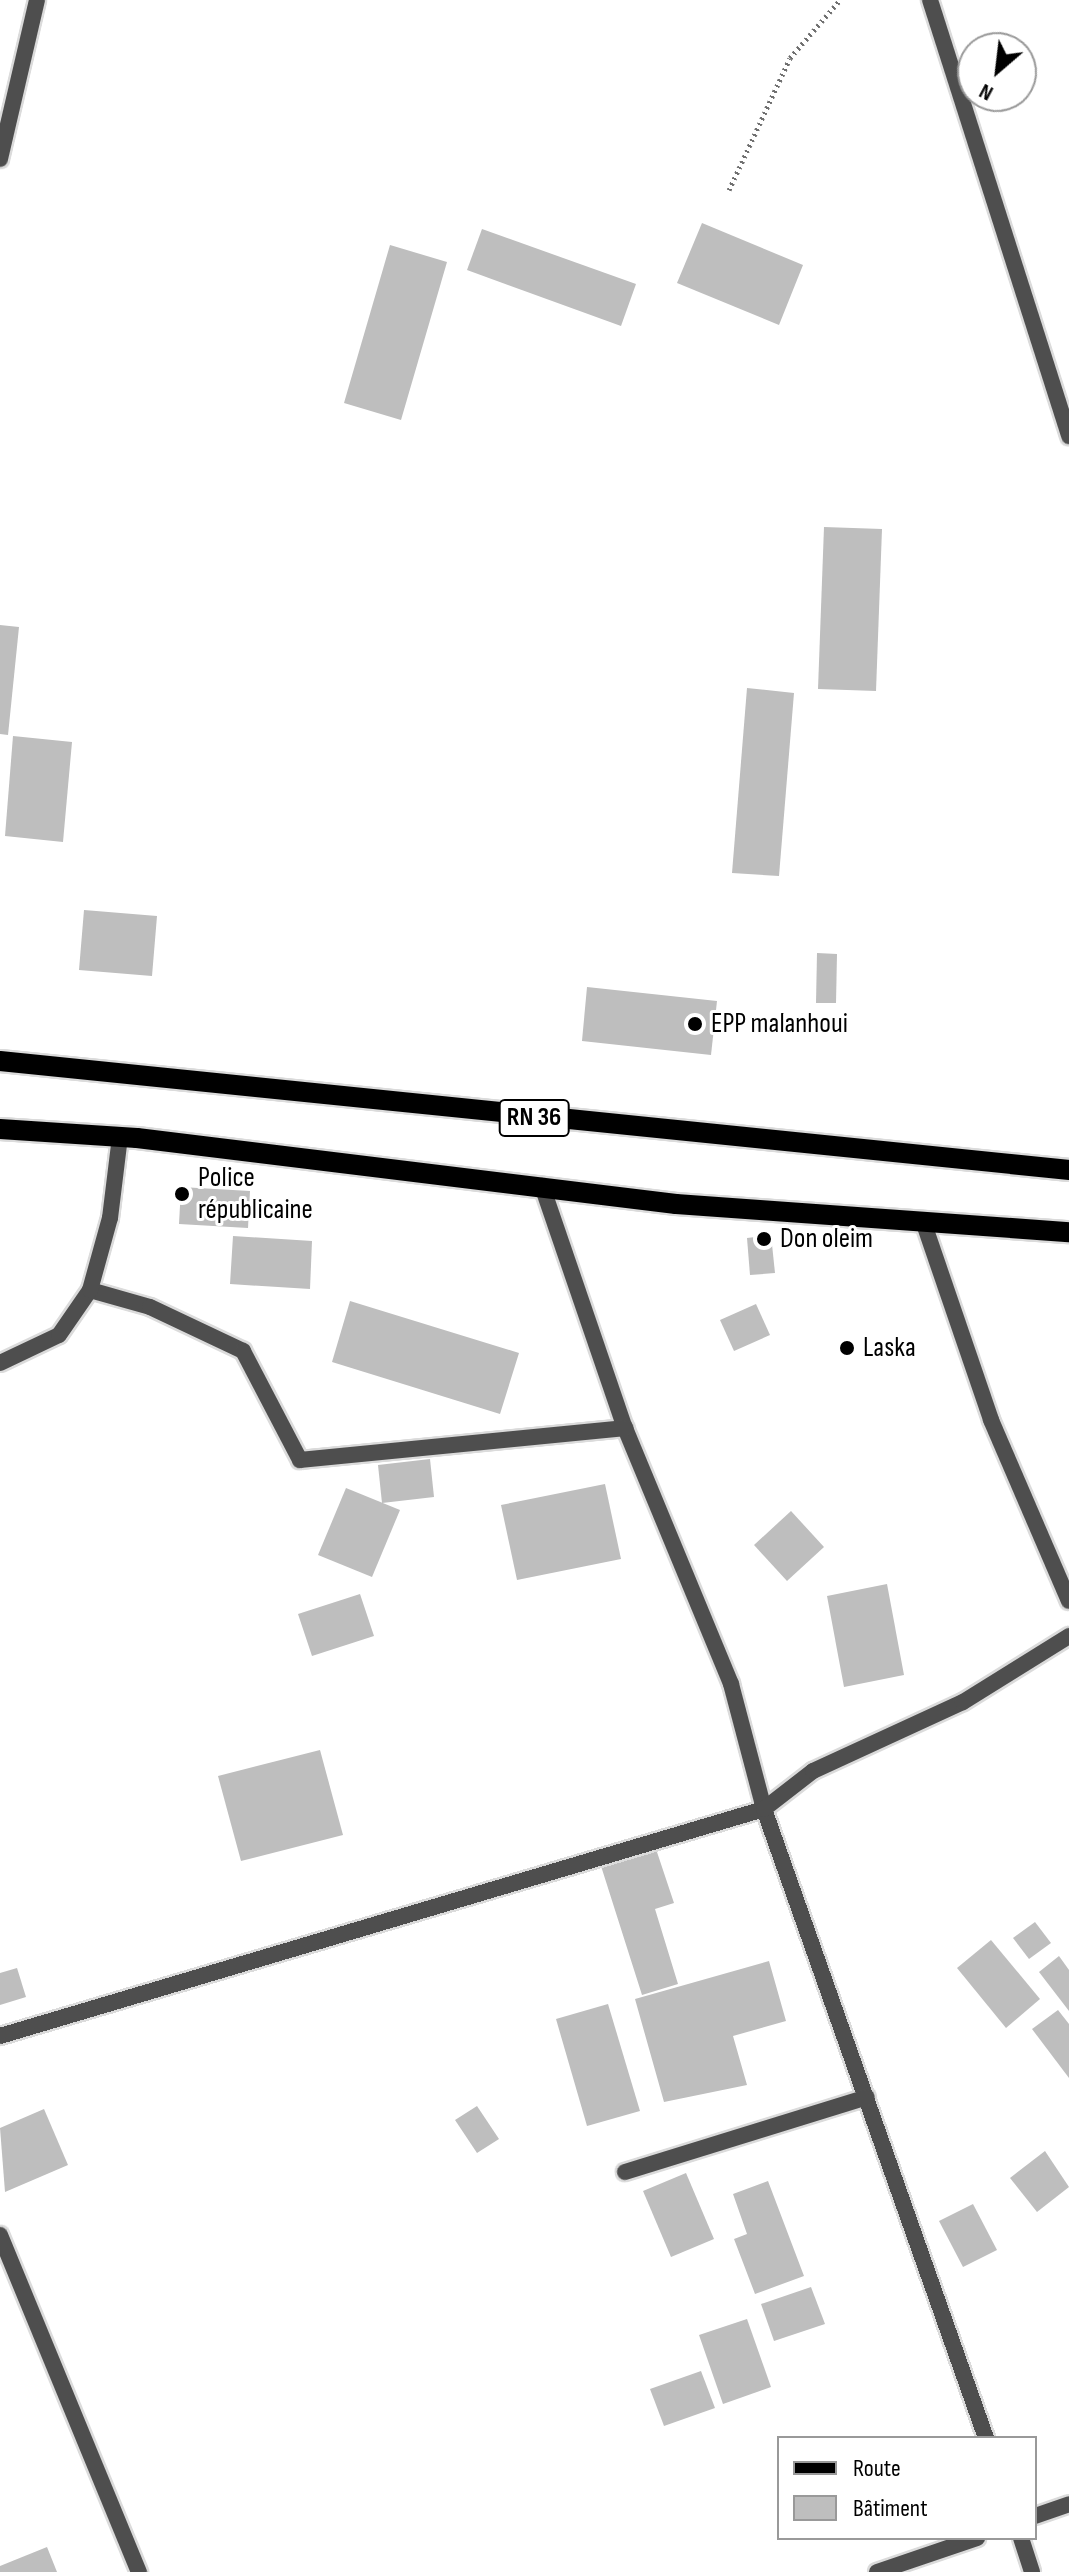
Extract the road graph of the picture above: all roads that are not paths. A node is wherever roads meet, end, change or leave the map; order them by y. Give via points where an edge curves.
1 (37, 0) edge
2 (930, 0) edge
3 (0, 159) edge
4 (1069, 436) edge
5 (0, 1061) edge
6 (0, 1129) edge
7 (120, 1137) junction
8 (1069, 1170) edge
9 (542, 1186) junction
10 (923, 1221) junction
11 (1069, 1232) edge
12 (90, 1290) junction
13 (0, 1363) edge
14 (625, 1428) junction
15 (1069, 1601) edge
16 (1069, 1636) edge
17 (764, 1809) junction
18 (0, 2036) edge
19 (867, 2097) junction
20 (625, 2172) dead end
21 (0, 2235) edge
22 (985, 2436) edge
23 (1069, 2504) edge
24 (1037, 2515) edge
25 (971, 2540) edge
26 (1022, 2540) edge
27 (139, 2572) edge
28 (877, 2572) edge
29 (1032, 2572) edge

1 - 3 street
2 - 4 street
5 - 8 main road, RN 36
6 - 7 main road, RN 36
7 - 9 main road, RN 36
7 - 12 street via 110,1218
9 - 10 main road, RN 36
9 - 14 street
10 - 11 main road, RN 36
10 - 15 street via 991,1420
12 - 13 street via 59,1335
12 - 14 street via 150,1307 243,1351 300,1460 317,1464
14 - 17 street via 731,1684
16 - 17 street via 963,1702 813,1771
17 - 18 street
17 - 19 street
19 - 20 street
19 - 22 street
21 - 27 street
23 - 24 street
25 - 28 street
26 - 29 street

